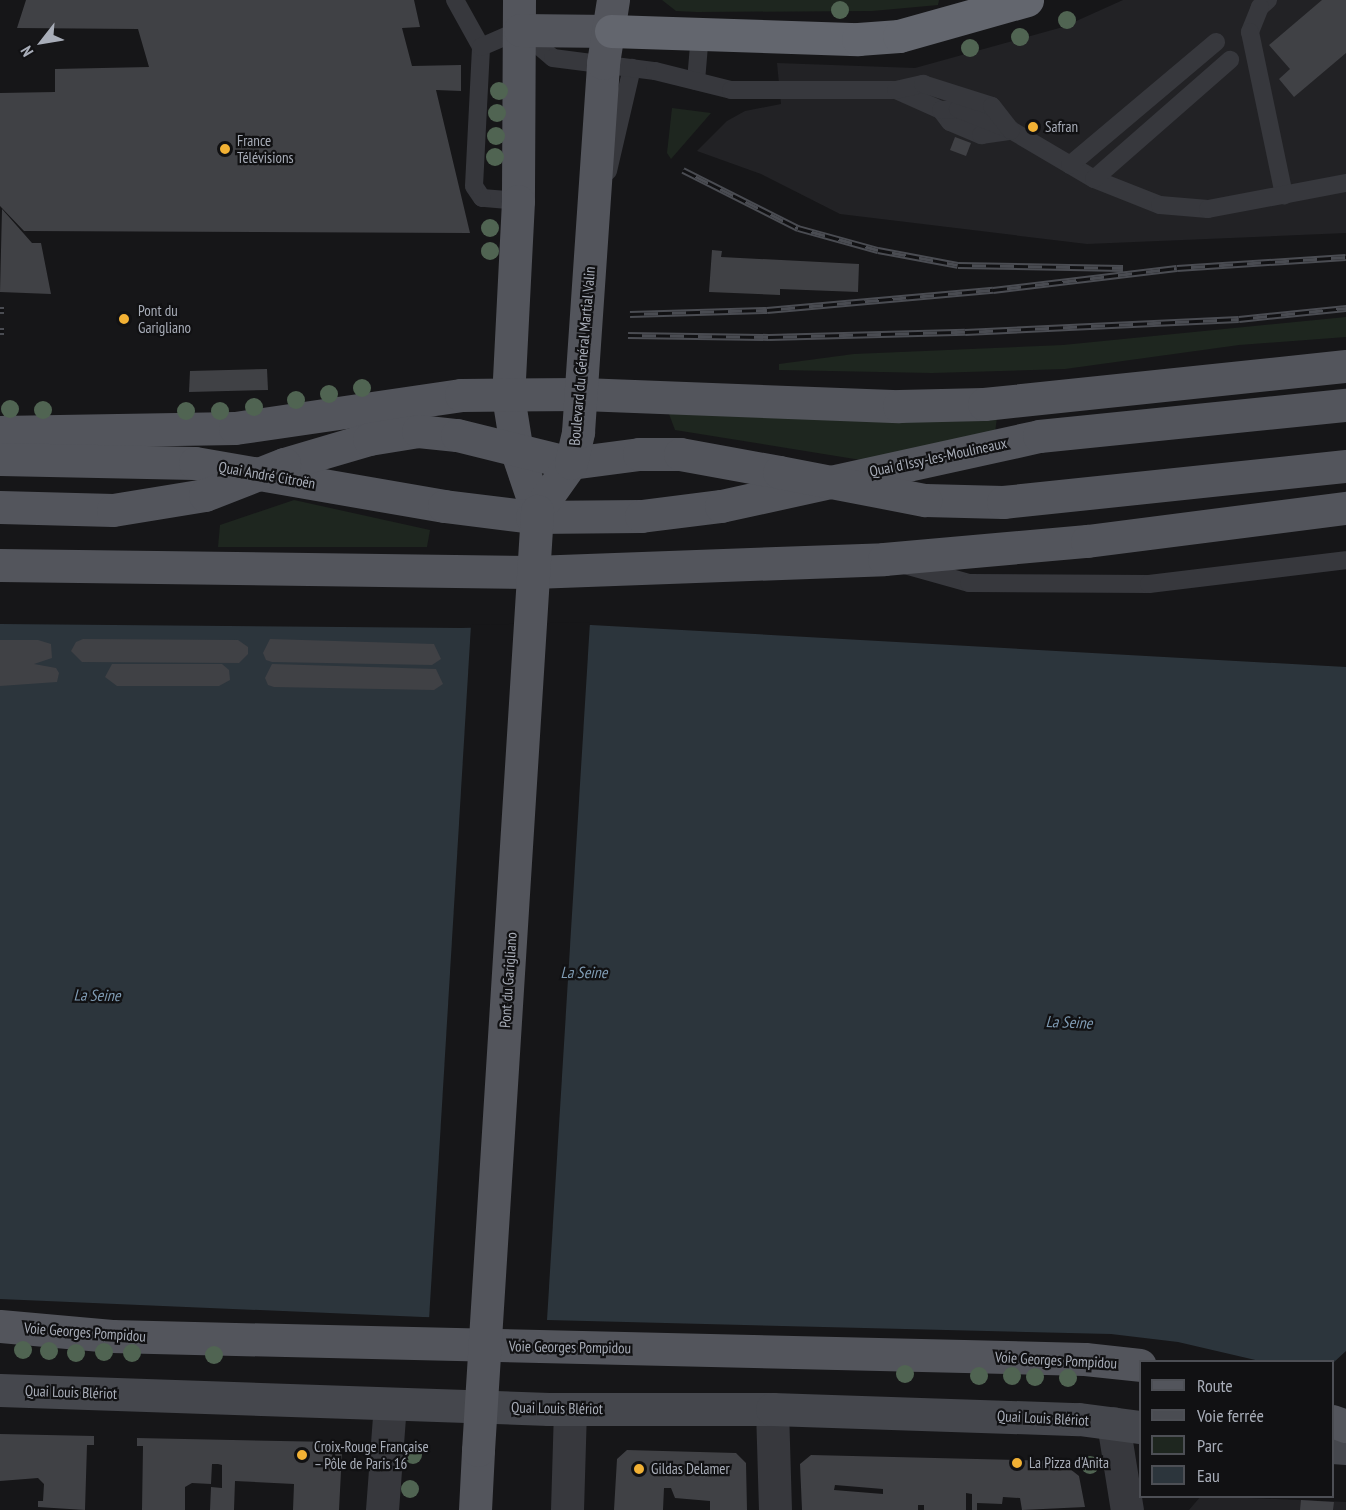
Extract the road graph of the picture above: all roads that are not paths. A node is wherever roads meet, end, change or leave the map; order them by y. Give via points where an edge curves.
1 (455, 0) edge
2 (1027, 0) edge
3 (1268, 0) edge
4 (519, 15) edge
5 (612, 16) edge
6 (700, 33) junction
7 (1216, 42) dead end
8 (481, 47) junction
9 (1230, 60) dead end
10 (618, 65) junction
11 (696, 81) junction
12 (896, 90) junction
13 (1011, 130) junction
14 (1070, 165) junction
15 (1094, 179) junction
16 (1346, 183) edge
17 (1284, 195) junction
18 (518, 201) junction
19 (1346, 366) edge
20 (582, 394) junction
21 (508, 396) junction
22 (1346, 405) edge
23 (0, 432) edge
24 (517, 452) junction
25 (0, 459) edge
26 (571, 463) junction
27 (1346, 466) edge
28 (0, 507) edge
29 (1346, 508) edge
30 (534, 514) junction
31 (884, 559) junction
32 (1346, 560) edge
33 (0, 565) edge
34 (0, 1326) edge
35 (1139, 1365) edge
36 (0, 1390) edge
37 (390, 1404) junction
38 (772, 1408) junction
39 (570, 1409) junction
40 (1127, 1425) edge
41 (382, 1510) edge
42 (475, 1510) edge
43 (567, 1510) edge
44 (776, 1510) edge
45 (1127, 1510) edge

1 - 8 lane
2 - 6 highway via 899,36 858,39
3 - 17 lane via 1260,7 1250,32
4 - 5 main road
4 - 8 lane
4 - 10 lane via 553,58
4 - 18 main road
5 - 6 highway
5 - 10 main road, Boulevard du Général Martial Valin
6 - 11 lane
7 - 14 lane
8 - 18 lane via 474,186 482,198
9 - 15 lane
10 - 11 lane
10 - 20 main road, Boulevard du Général Martial Valin via 592,241
11 - 12 lane via 732,90
12 - 13 lane via 941,110 950,122 981,135
12 - 13 lane via 923,84 992,106
13 - 14 lane
14 - 15 lane
15 - 17 lane via 1160,205 1208,209
16 - 17 lane
18 - 21 main road
19 - 20 main road via 984,404 899,406
20 - 21 main road
20 - 26 main road, Boulevard du Général Martial Valin
21 - 23 main road via 440,397 214,430
21 - 24 main road
22 - 30 main road, Quai d'Issy-les-Moulineaux via 1039,436 710,507 641,516
24 - 26 main road
24 - 28 main road, bridge via 457,435 418,431 369,439 284,464 205,495 113,510
24 - 30 main road
25 - 30 main road, Quai André Citroën via 195,462 444,506
26 - 27 main road, bridge via 639,454 680,454 925,500 1004,502
26 - 30 main road, Boulevard du Général Martial Valin
29 - 31 main road via 1087,541
30 - 42 main road, Pont du Garigliano, bridge
31 - 32 lane via 969,584 1149,584
31 - 33 main road via 533,572
34 - 35 main road, Voie Georges Pompidou via 112,1336 1085,1359
36 - 37 street, Quai Louis Blériot
37 - 39 street, Quai Louis Blériot
37 - 41 street
38 - 39 street, Quai Louis Blériot
38 - 40 street, Quai Louis Blériot
38 - 44 street
39 - 43 street
40 - 45 street

